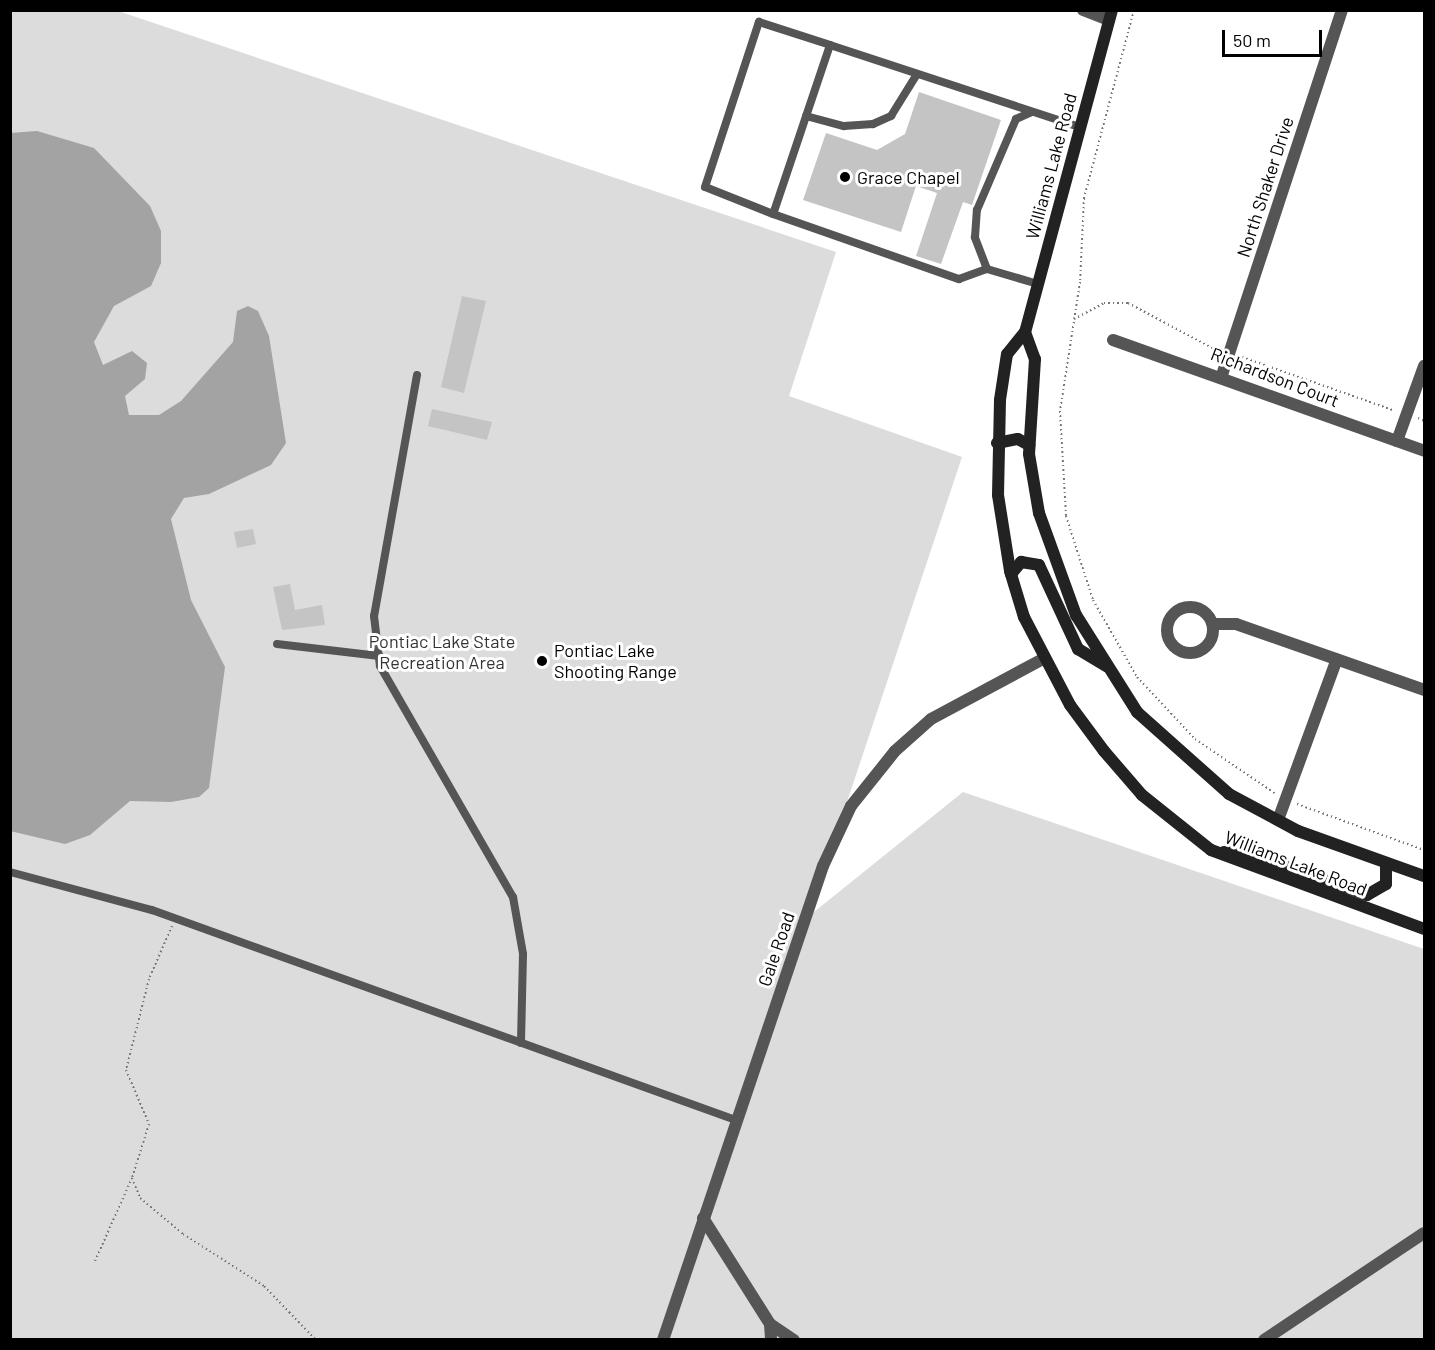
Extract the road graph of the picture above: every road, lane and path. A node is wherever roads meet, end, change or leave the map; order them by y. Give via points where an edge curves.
1 (1083, 10) edge
2 (1134, 10) edge
3 (1342, 10) edge
4 (1111, 15) edge
5 (830, 45) junction
6 (917, 74) junction
7 (1032, 112) junction
8 (806, 116) junction
9 (1080, 127) junction
10 (773, 214) junction
11 (987, 269) junction
12 (1038, 284) junction
13 (1074, 319) junction
14 (1025, 332) junction
15 (1113, 340) dead end
16 (1229, 353) junction
17 (1425, 366) edge
18 (417, 375) dead end
19 (1222, 375) junction
20 (1407, 415) junction
21 (1425, 421) edge
22 (1398, 441) junction
23 (997, 443) junction
24 (1029, 445) junction
25 (1425, 451) edge
26 (1011, 574) junction
27 (1213, 624) dead end
28 (277, 644) dead end
29 (379, 656) junction
30 (1043, 659) junction
31 (1337, 659) junction
32 (1109, 668) junction
33 (1425, 690) edge
34 (1286, 799) junction
35 (1278, 820) junction
36 (1211, 850) junction
37 (1425, 850) edge
38 (1386, 863) junction
39 (10, 872) edge
40 (1425, 876) edge
41 (175, 918) junction
42 (1425, 929) edge
43 (521, 1043) junction
44 (736, 1120) junction
45 (132, 1178) junction
46 (704, 1218) junction
47 (1425, 1233) edge
48 (95, 1261) dead end
49 (770, 1324) junction
50 (316, 1340) edge
51 (663, 1340) edge
52 (771, 1340) edge
53 (794, 1340) edge
54 (1264, 1340) edge

1 - 4 street
2 - 13 path via 1084,198
3 - 16 street, North Shaker Drive
4 - 9 main road, Williams Lake Road
5 - 6 lane
5 - 8 lane
5 - 10 lane via 759,22 705,187
6 - 7 lane
6 - 8 lane via 891,116 873,124 844,126
7 - 9 lane
7 - 11 lane via 1016,119 977,210 975,237
8 - 10 lane
9 - 12 main road, Williams Lake Road
10 - 11 lane via 959,279
11 - 12 lane
12 - 14 main road, Williams Lake Road
13 - 16 path via 1104,303 1128,303 1189,339
13 - 34 path via 1060,411 1061,485 1093,600 1137,677 1174,719 1213,754
14 - 23 main road, Williams Lake Road via 1007,354
14 - 24 main road, Williams Lake Road via 1035,359
15 - 19 street, Richardson Court
16 - 19 street, North Shaker Drive
16 - 20 path
17 - 20 street
18 - 29 lane via 404,471 380,571 374,616
19 - 22 street, Richardson Court
20 - 21 path
20 - 22 street
22 - 25 street, Richardson Court
23 - 24 main road via 1018,439
23 - 26 main road, Williams Lake Road via 998,495
24 - 32 main road, Williams Lake Road via 1039,513 1072,605
26 - 30 main road, Williams Lake Road
26 - 32 main road via 1021,562 1039,566 1078,649
27 - 31 street via 1236,624
28 - 29 lane
29 - 43 lane via 408,722 513,897 523,954
30 - 36 main road, Williams Lake Road via 1104,751 1142,795
30 - 44 street, Gale Road via 931,719 895,751 851,806 823,866
31 - 33 street
31 - 34 street
32 - 35 main road, Williams Lake Road via 1137,712 1229,794
34 - 35 street
34 - 37 path
35 - 38 main road, Williams Lake Road
36 - 38 main road via 1250,854 1367,895 1386,884
36 - 42 main road, Williams Lake Road
38 - 40 main road, Williams Lake Road
39 - 41 lane
41 - 43 lane
41 - 45 path via 149,979 126,1070 149,1124
43 - 44 lane
44 - 46 street, Gale Road
45 - 48 path
45 - 50 path via 140,1198 183,1234 264,1286
46 - 49 street
46 - 51 street, Gale Road
47 - 54 street
49 - 52 street
49 - 53 street

